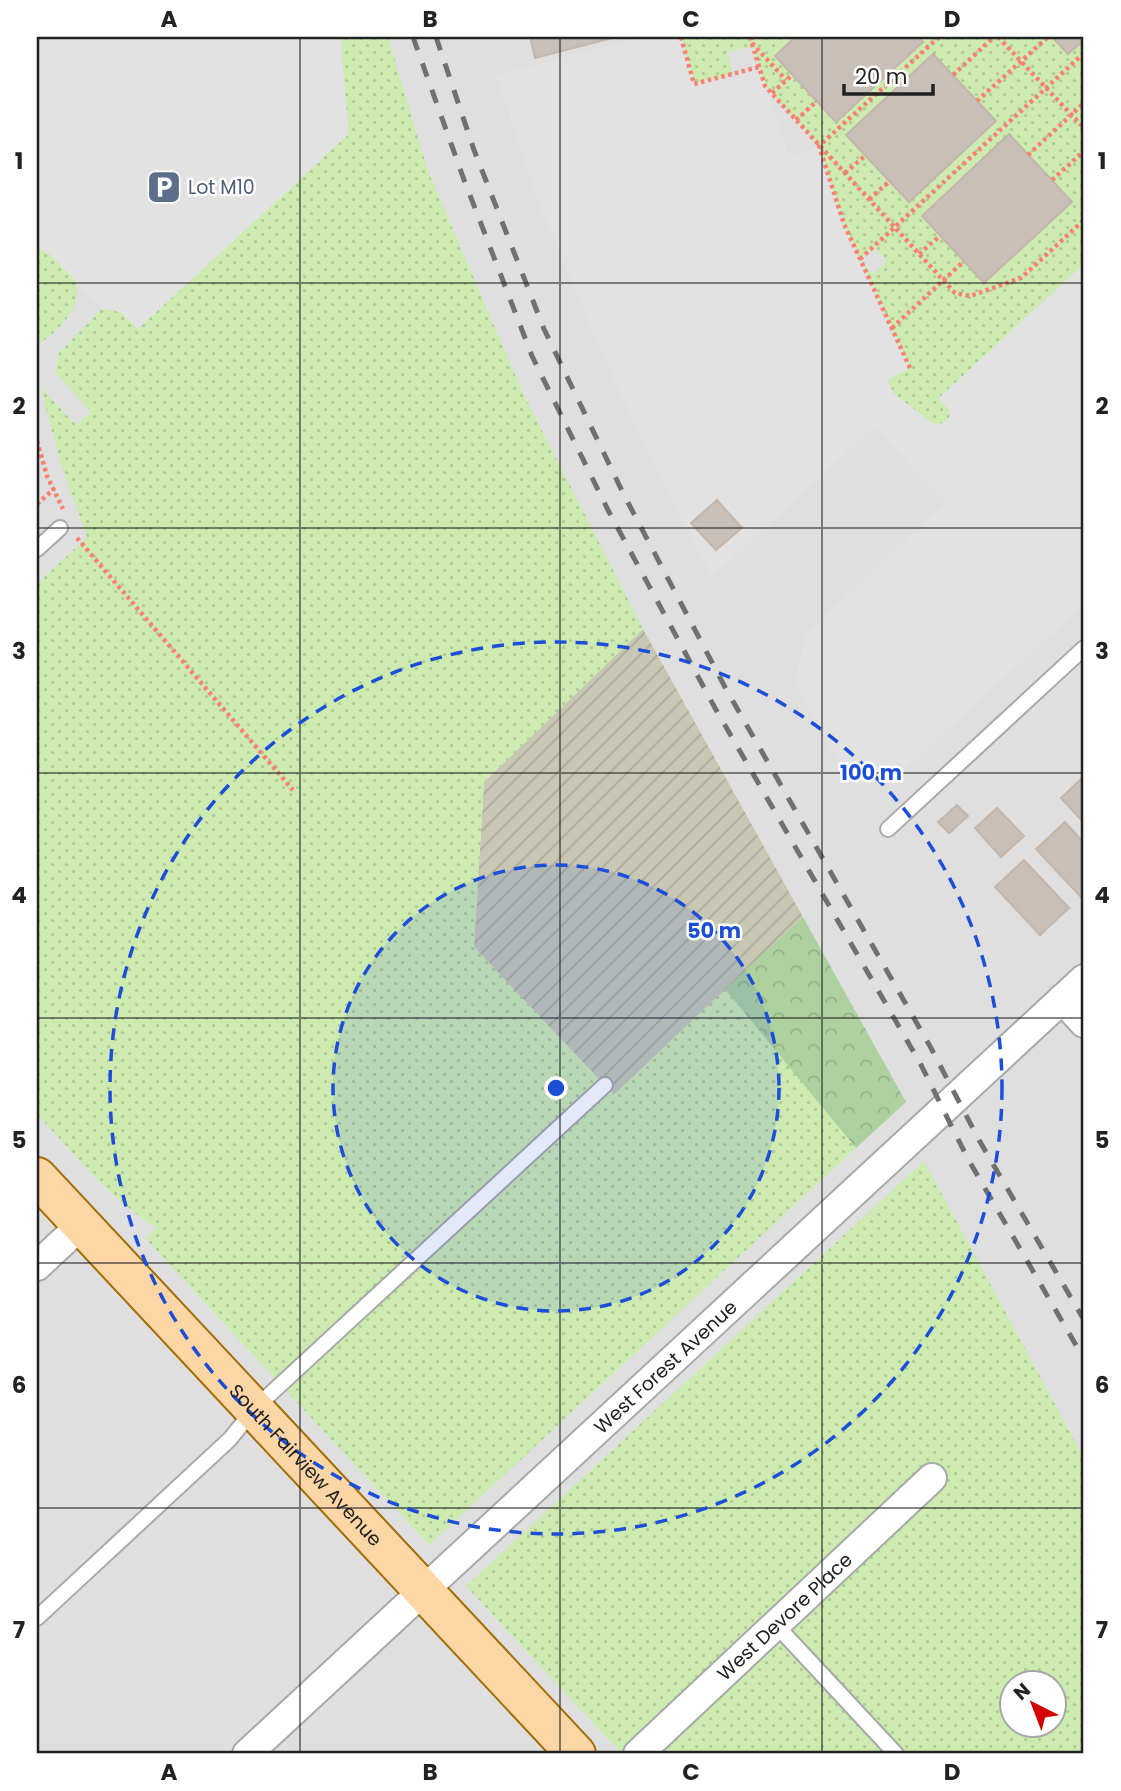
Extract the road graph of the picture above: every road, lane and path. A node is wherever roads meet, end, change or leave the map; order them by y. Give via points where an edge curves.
1 (681, 37) edge
2 (939, 37) edge
3 (996, 37) edge
4 (1048, 37) edge
5 (751, 39) edge
6 (1084, 53) edge
7 (1021, 61) junction
8 (759, 67) junction
9 (792, 75) dead end
10 (953, 75) dead end
11 (786, 80) junction
12 (1046, 88) junction
13 (772, 93) junction
14 (817, 101) dead end
15 (977, 101) dead end
16 (1084, 103) edge
17 (1072, 115) junction
18 (796, 120) junction
19 (1084, 128) edge
20 (819, 146) junction
21 (1084, 151) edge
22 (866, 155) dead end
23 (1028, 155) dead end
24 (845, 173) junction
25 (1052, 180) dead end
26 (890, 181) dead end
27 (869, 199) junction
28 (1084, 220) edge
29 (894, 228) junction
30 (940, 236) dead end
31 (919, 254) junction
32 (860, 259) junction
33 (964, 261) dead end
34 (943, 280) junction
35 (892, 328) junction
36 (910, 369) dead end
37 (37, 441) edge
38 (54, 489) junction
39 (37, 504) edge
40 (63, 510) dead end
41 (60, 528) dead end
42 (74, 532) dead end
43 (37, 549) edge
44 (1084, 648) edge
45 (293, 790) dead end
46 (888, 829) dead end
47 (1084, 979) edge
48 (1062, 999) junction
49 (1084, 1023) edge
50 (605, 1086) dead end
51 (37, 1177) edge
52 (81, 1225) junction
53 (37, 1266) edge
54 (254, 1409) junction
55 (932, 1478) dead end
56 (423, 1590) junction
57 (37, 1618) edge
58 (776, 1625) junction
59 (247, 1754) edge
60 (576, 1754) edge
61 (638, 1754) edge
62 (896, 1754) edge

1 - 8 path via 694,84
2 - 20 path
3 - 7 path
3 - 10 path
4 - 7 path
5 - 8 path
5 - 11 path
6 - 12 path
7 - 12 path
7 - 15 path
8 - 13 path
9 - 11 path
11 - 13 path
12 - 17 path
12 - 29 path
13 - 18 path
14 - 18 path
16 - 17 path
17 - 19 path
17 - 23 path
18 - 20 path
20 - 24 path
20 - 32 path
21 - 25 path
22 - 24 path
24 - 27 path
26 - 27 path
27 - 29 path
28 - 34 path via 1016,281 962,296
29 - 31 path
29 - 32 path
30 - 31 path
31 - 34 path
32 - 35 path
33 - 34 path
34 - 35 path
35 - 36 path
37 - 38 path
38 - 39 path
38 - 40 path
41 - 43 lane
42 - 45 path
44 - 46 lane
47 - 48 street, West Forest Avenue
48 - 49 street
48 - 56 street, West Forest Avenue
50 - 54 lane
51 - 52 main road, South Fairview Avenue
52 - 53 street
52 - 54 main road, South Fairview Avenue
54 - 56 main road, South Fairview Avenue
54 - 57 lane via 230,1439
55 - 58 street, West Devore Place
56 - 59 street, West Forest Avenue
56 - 60 main road, South Fairview Avenue
58 - 61 street, West Devore Place
58 - 62 lane

